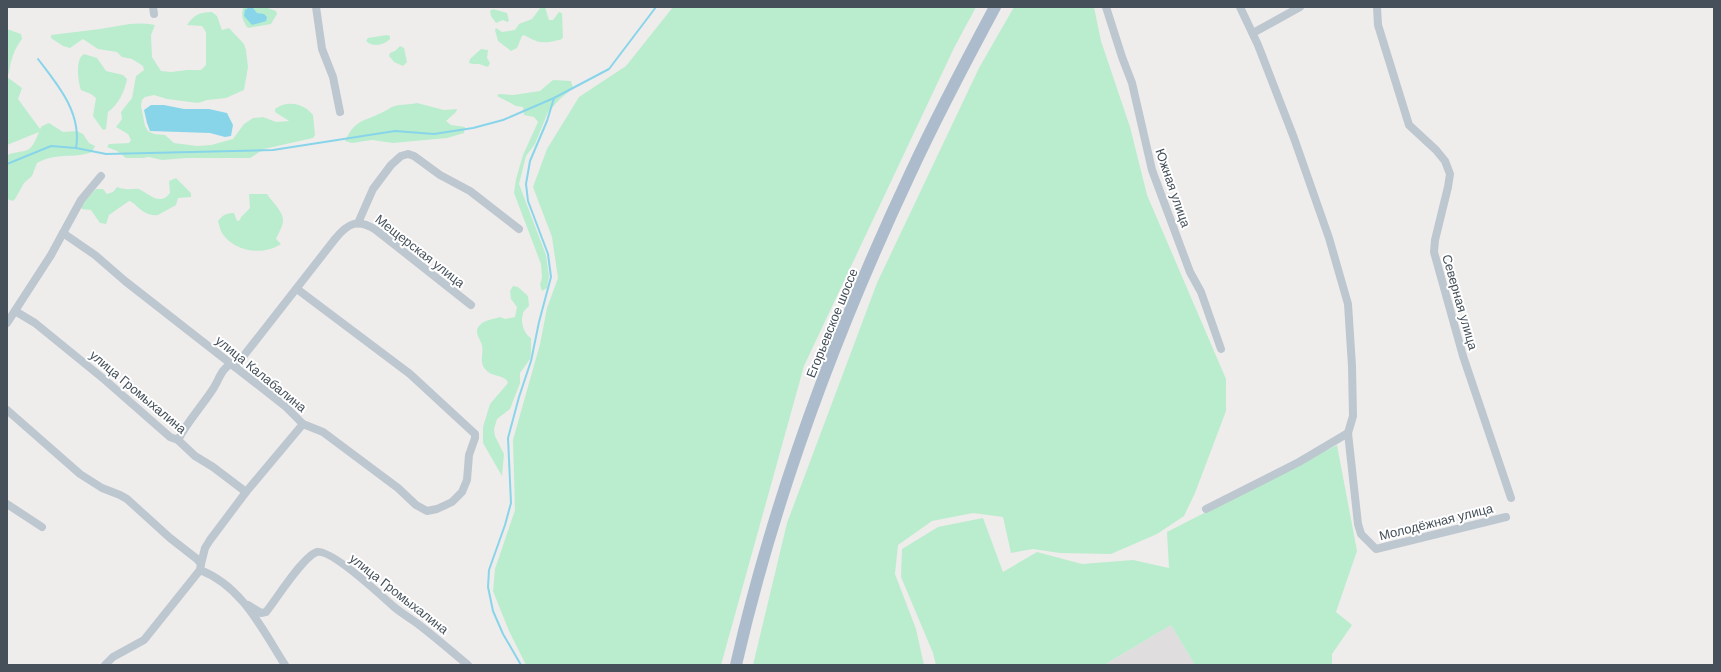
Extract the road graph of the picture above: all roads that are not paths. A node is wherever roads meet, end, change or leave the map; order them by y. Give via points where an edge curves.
1 (316, 7) edge
2 (995, 7) edge
3 (1106, 7) edge
4 (1240, 7) edge
5 (1300, 7) edge
6 (1377, 7) edge
7 (1253, 33) junction
8 (340, 112) dead end
9 (101, 176) dead end
10 (358, 223) junction
11 (519, 229) dead end
12 (63, 233) junction
13 (297, 289) junction
14 (471, 305) dead end
15 (15, 311) junction
16 (7, 323) edge
17 (1221, 349) dead end
18 (233, 365) junction
19 (7, 410) edge
20 (303, 424) junction
21 (1348, 433) junction
22 (178, 440) junction
23 (246, 492) junction
24 (1511, 498) dead end
25 (7, 504) edge
26 (1206, 509) dead end
27 (1506, 516) dead end
28 (42, 527) dead end
29 (201, 567) junction
30 (246, 603) junction
31 (105, 665) edge
32 (285, 665) edge
33 (468, 665) edge
34 (736, 665) edge

1 - 8 street via 322,49 333,77
2 - 34 main road, Егорьевское шоссе via 911,172 850,311 785,489 750,603
3 - 17 street, Южная улица via 1132,83 1152,170
4 - 7 street
5 - 7 street
6 - 24 street, Северная улица via 1378,25 1408,124 1436,150 1445,161 1450,174 1434,252 1463,356
7 - 21 street via 1294,138 1329,238 1348,304 1353,416
9 - 12 street via 81,200
10 - 11 street, Мещерская улица via 373,189 391,165 401,156 408,154 470,191
10 - 13 street via 339,234
10 - 14 street, Мещерская улица via 364,223 376,230
12 - 15 street
12 - 18 street, улица Калабалина via 95,255
13 - 18 street
13 - 20 street, улица Калабалина via 410,374 473,432 475,438 468,454 467,480 462,492 452,502 427,511 323,432
15 - 16 street
15 - 22 street, улица Громыхалина via 42,328 170,437
18 - 20 street, улица Калабалина via 285,406
18 - 22 street via 225,368
19 - 29 street via 67,464 102,488 127,499 197,559
20 - 23 street
21 - 26 street via 1299,462
21 - 27 street, Молодёжная улица via 1358,524 1361,534 1376,549
22 - 23 street, улица Громыхалина via 195,456
23 - 29 street via 205,548
25 - 28 street
29 - 30 street
29 - 31 street via 144,640 113,657
30 - 32 street
30 - 33 street, улица Громыхалина via 261,614 266,612 299,568 314,554 322,552 382,594 394,607

